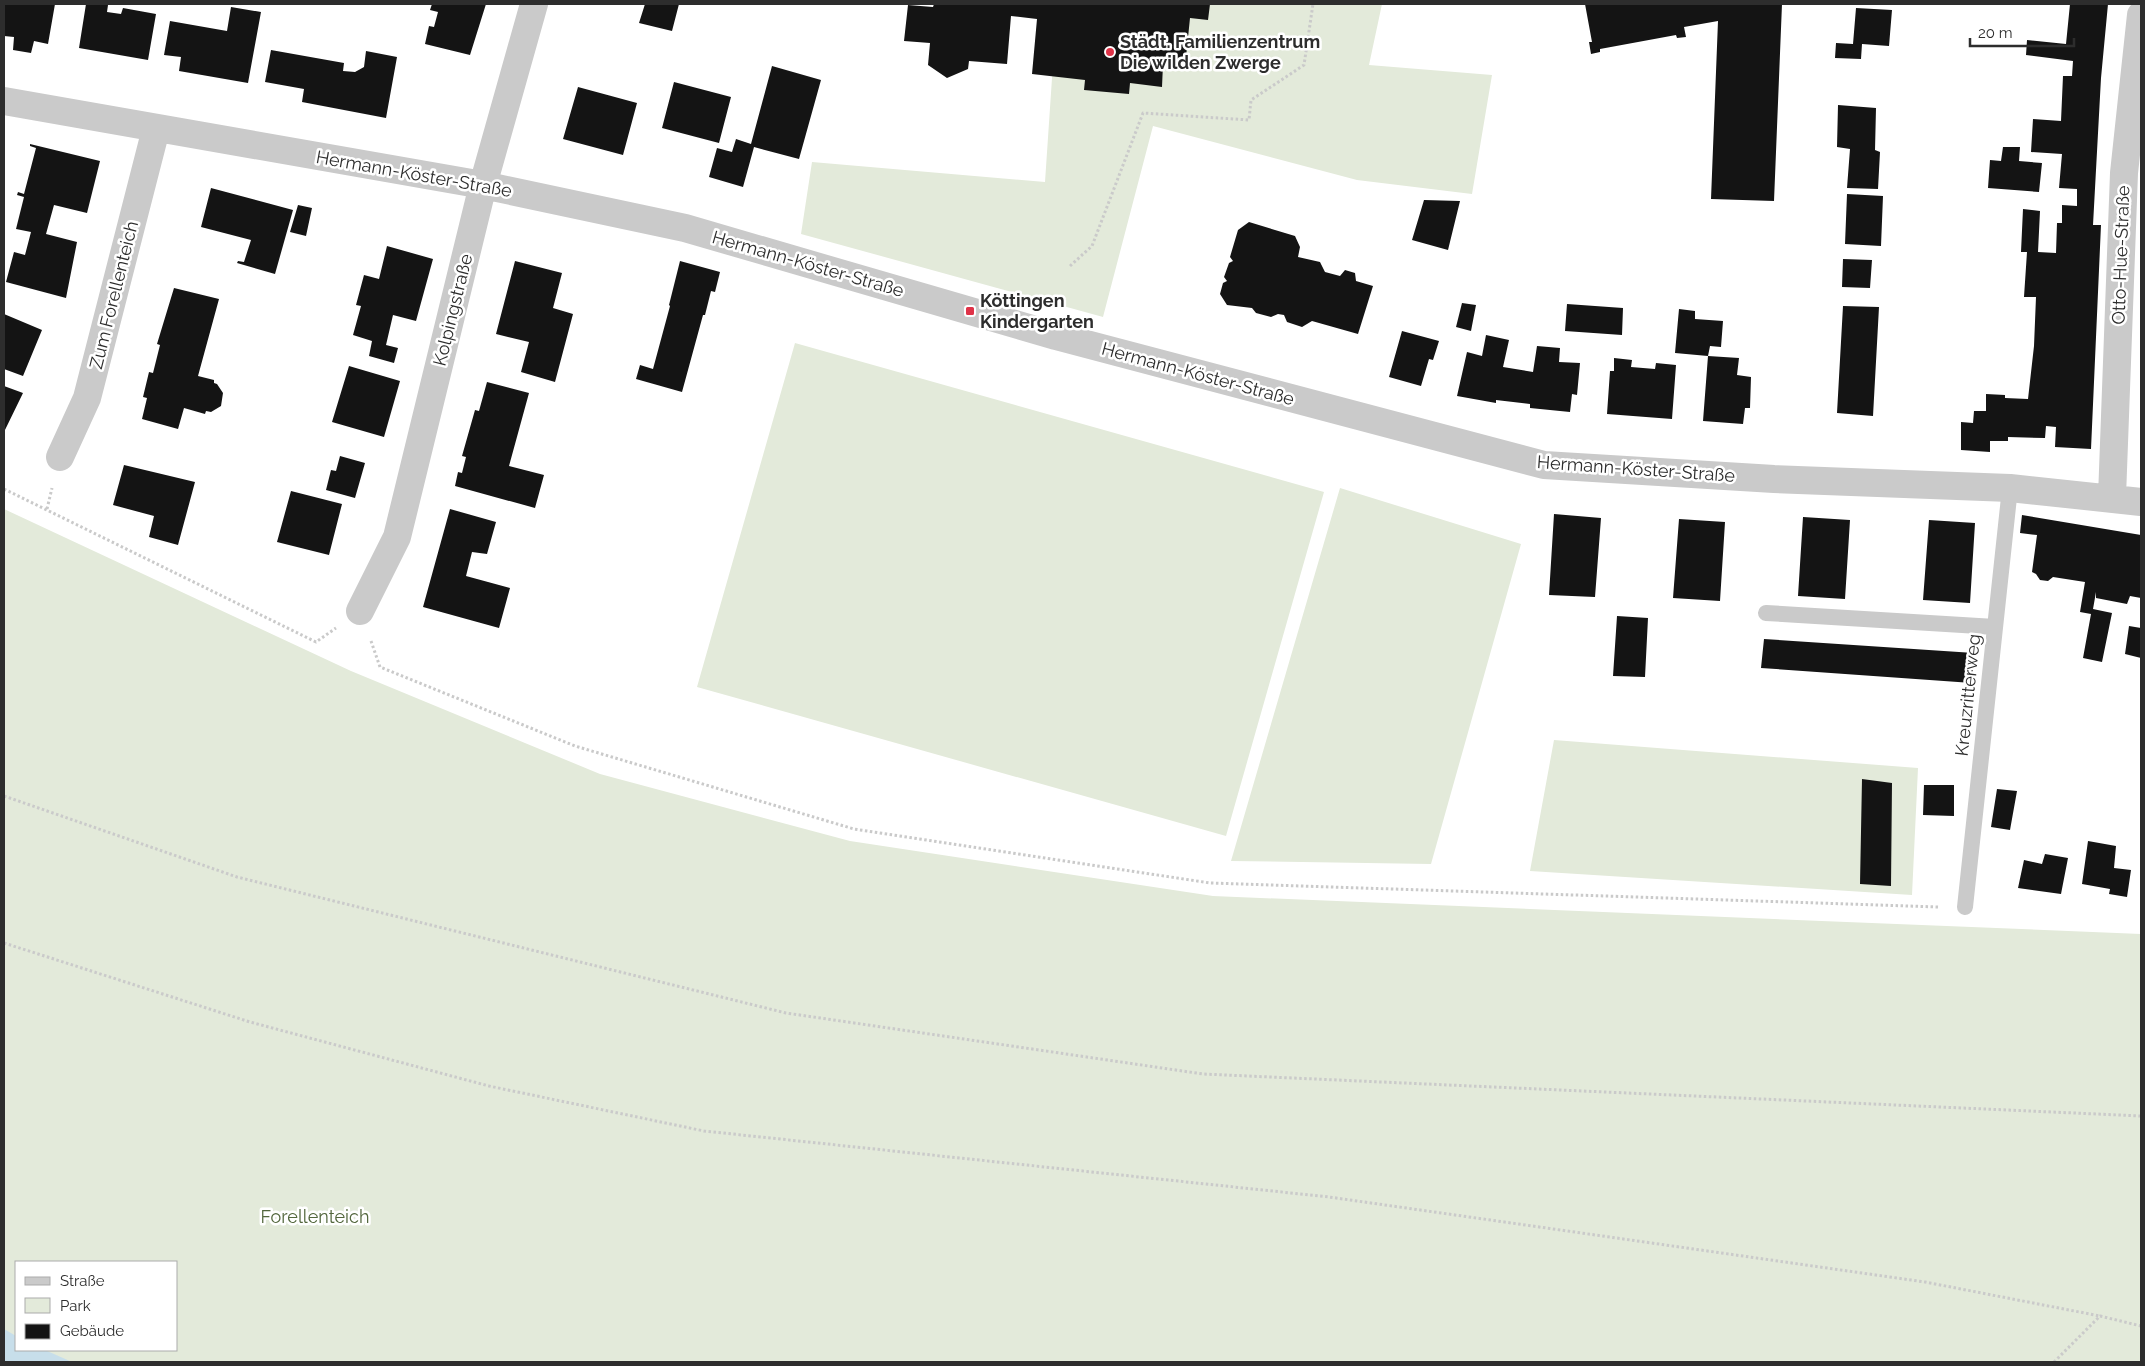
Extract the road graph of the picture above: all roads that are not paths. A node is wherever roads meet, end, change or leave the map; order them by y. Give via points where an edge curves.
1 (534, 4) edge
2 (2141, 15) edge
3 (4, 101) edge
4 (156, 129) junction
5 (483, 185) junction
6 (60, 457) dead end
7 (2010, 488) junction
8 (2112, 497) junction
9 (2141, 502) edge
10 (360, 611) road end
11 (1766, 613) dead end
12 (1995, 627) junction
13 (1965, 907) road end

1 - 5 street, Kolpingstraße
2 - 8 street, Otto-Hue-Straße via 2124,173
3 - 4 street, Hermann-Köster-Straße
4 - 5 street, Hermann-Köster-Straße
4 - 6 street, Zum Forellenteich via 87,398
5 - 7 street, Hermann-Köster-Straße via 685,228 1056,336 1544,465 1774,479
5 - 10 street, Kolpingstraße via 397,537
7 - 8 street, Hermann-Köster-Straße
7 - 12 lane, Kreuzritterweg
8 - 9 street, Hermann-Köster-Straße
11 - 12 lane
12 - 13 lane, Kreuzritterweg

